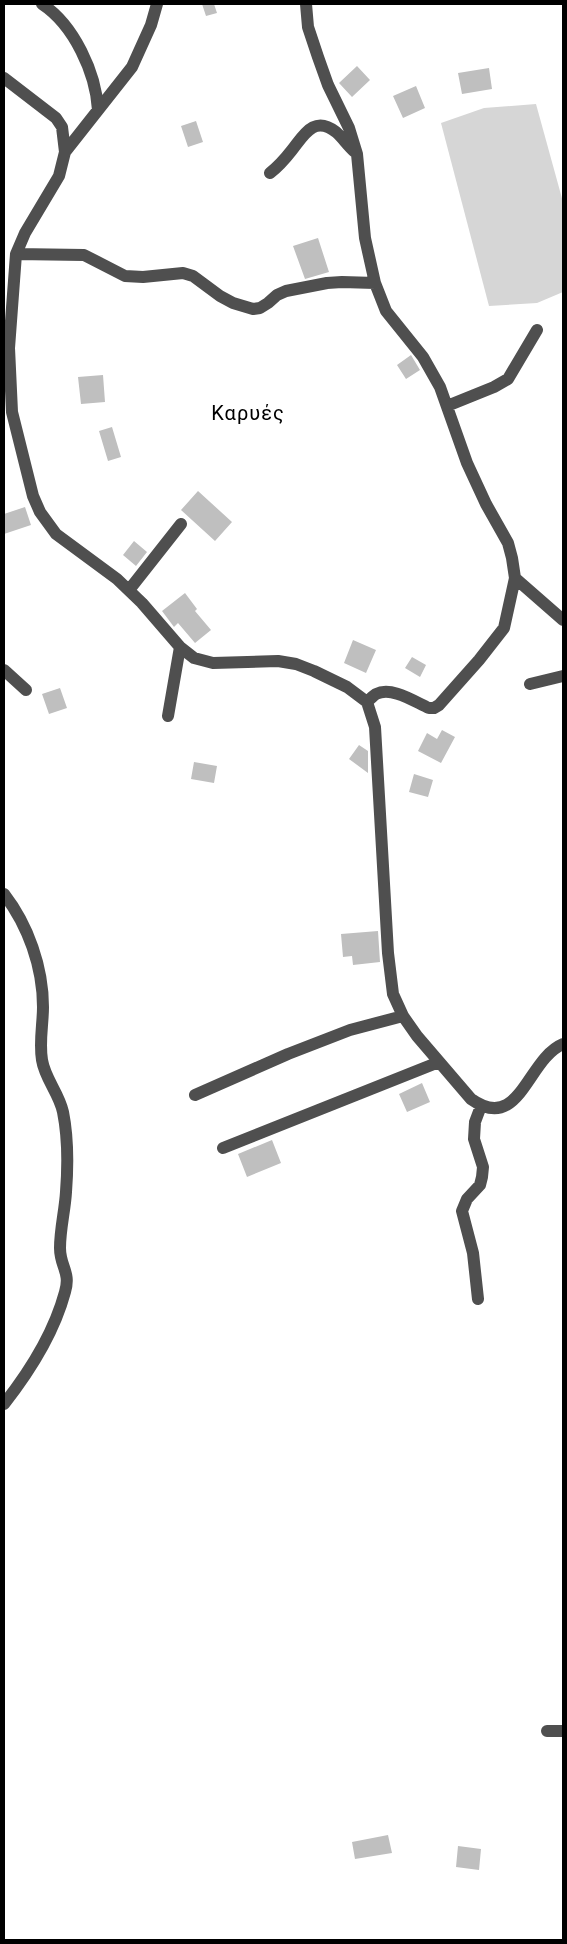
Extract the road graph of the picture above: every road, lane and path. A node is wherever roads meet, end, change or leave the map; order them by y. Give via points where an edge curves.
1 (42, 4) edge
2 (157, 4) edge
3 (306, 4) edge
4 (4, 78) edge
5 (98, 110) junction
6 (65, 152) junction
7 (357, 154) junction
8 (270, 173) dead end
9 (16, 254) junction
10 (375, 283) junction
11 (537, 330) dead end
12 (6, 353) edge
13 (447, 406) junction
14 (181, 524) dead end
15 (515, 578) junction
16 (129, 590) junction
17 (563, 620) edge
18 (180, 647) junction
19 (4, 670) edge
20 (563, 676) edge
21 (530, 684) dead end
22 (26, 690) dead end
23 (367, 702) junction
24 (168, 716) dead end
25 (4, 894) edge
26 (403, 1016) junction
27 (563, 1044) edge
28 (439, 1062) junction
29 (195, 1095) dead end
30 (481, 1106) junction
31 (223, 1148) dead end
32 (478, 1299) dead end
33 (4, 1404) edge
34 (547, 1731) dead end
35 (563, 1732) edge

1 - 5 street via 52,10 80,51 92,74
2 - 5 street via 132,67
3 - 7 street via 308,27 318,57
4 - 6 street via 56,118 62,127
5 - 6 street
6 - 9 street via 59,176
7 - 8 street via 335,132 324,126 315,127 305,132 281,164
7 - 10 street via 365,238
9 - 10 street via 84,255 125,276 183,273 193,276 233,303 252,309 260,308 286,291 327,283
9 - 12 street
10 - 13 street via 386,312 423,357 440,386
11 - 13 street via 508,379
12 - 16 street via 12,412 40,512 56,534
13 - 15 street via 467,463 508,543
14 - 16 street
15 - 17 street
15 - 23 street via 504,628 439,705 429,708 386,692 376,694
16 - 18 street
18 - 23 street via 194,658 213,663 278,661 296,664 331,679
18 - 24 street
19 - 22 street
20 - 21 street
23 - 26 street via 375,726 379,770 390,975 393,994
25 - 33 street via 26,929 37,966 43,996 42,1060 63,1111 67,1158 60,1259 68,1277 65,1292 35,1360
26 - 28 street
26 - 29 street via 350,1030
27 - 30 street via 534,1070 514,1102 490,1109
28 - 30 street
28 - 31 street
30 - 32 street via 475,1122 474,1139 483,1167 482,1177 462,1212 473,1253
34 - 35 street

